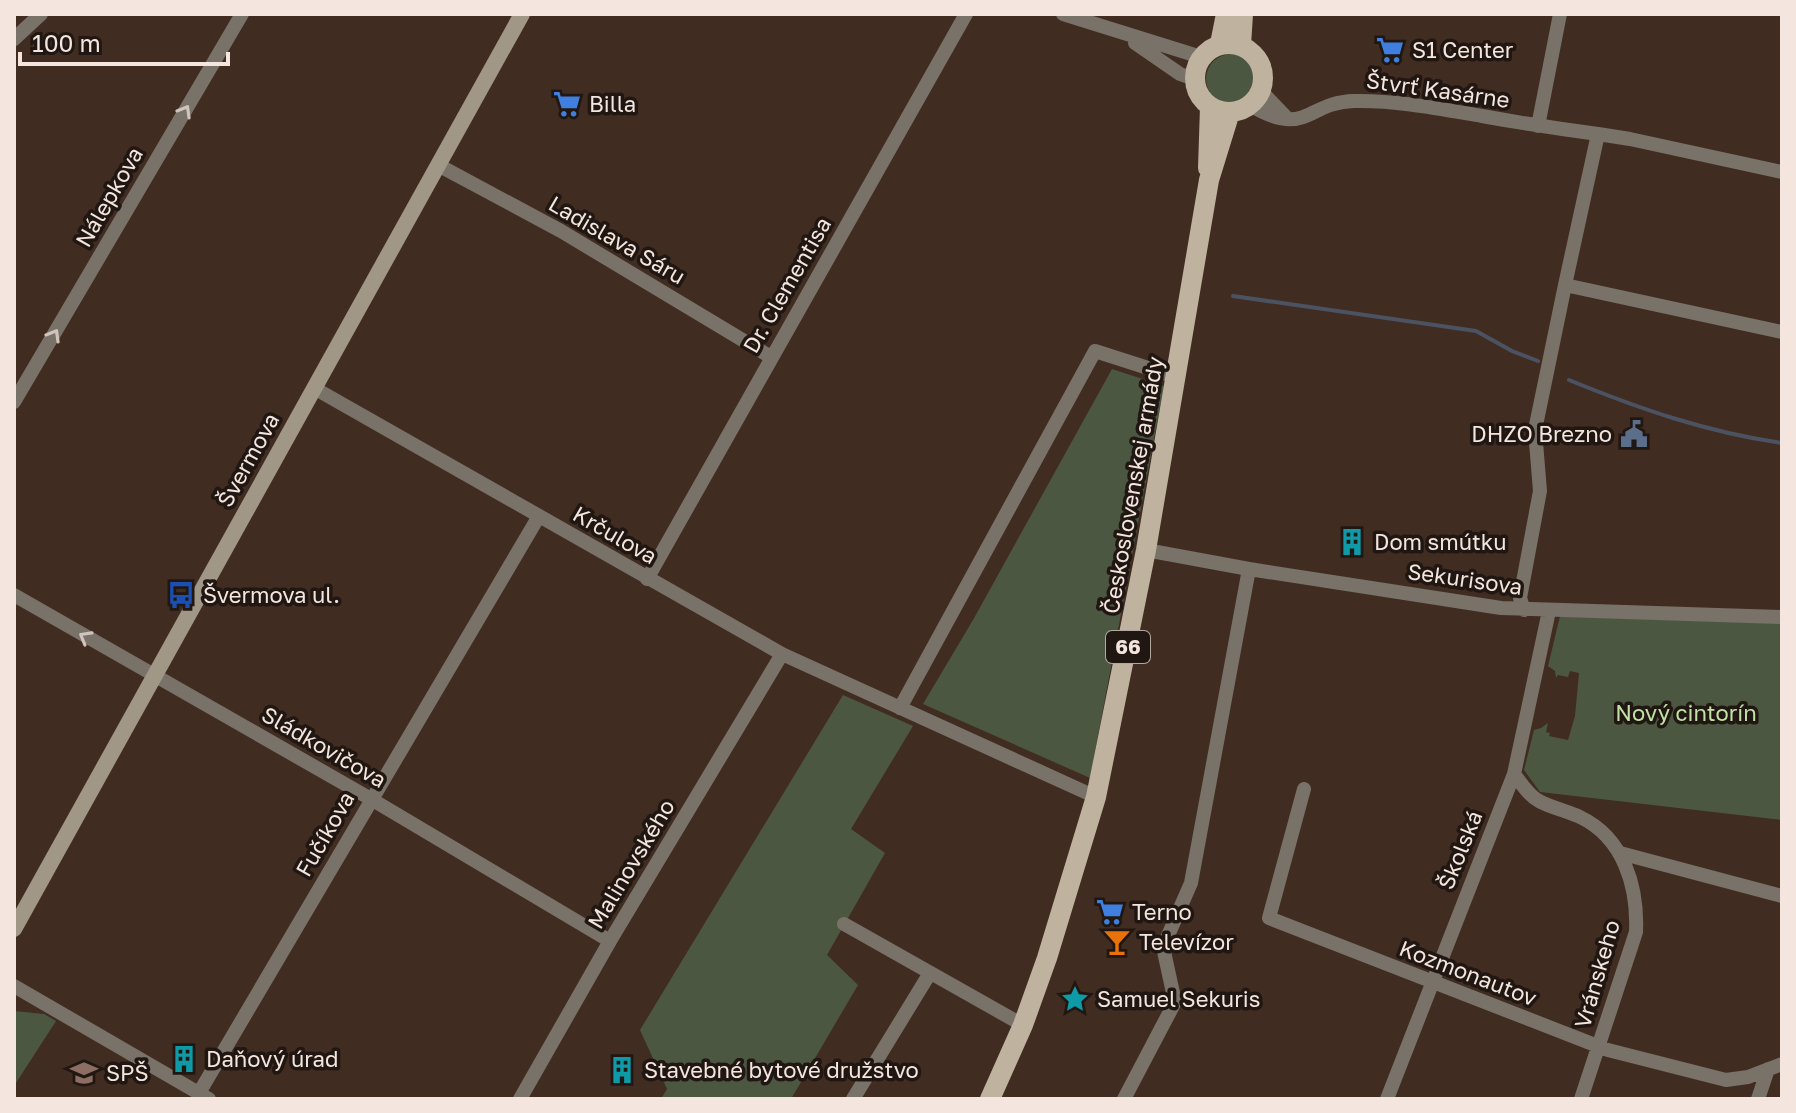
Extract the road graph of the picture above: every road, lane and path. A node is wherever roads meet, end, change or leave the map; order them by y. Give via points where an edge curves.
1 (41, 14) edge
2 (242, 14) edge
3 (522, 14) edge
4 (966, 14) edge
5 (1063, 14) edge
6 (1226, 14) edge
7 (1243, 14) edge
8 (1560, 14) edge
9 (1121, 34) junction
10 (14, 39) edge
11 (1230, 44) junction
12 (1201, 57) junction
13 (1194, 79) junction
14 (1238, 104) junction
15 (1538, 126) junction
16 (1598, 134) junction
17 (438, 165) junction
18 (1782, 172) edge
19 (1565, 285) junction
20 (1782, 332) edge
21 (771, 357) junction
22 (1176, 377) junction
23 (314, 388) junction
24 (14, 402) edge
25 (539, 516) junction
26 (1146, 550) junction
27 (1249, 569) junction
28 (647, 579) junction
29 (14, 595) edge
30 (1524, 610) junction
31 (1549, 611) junction
32 (1782, 617) edge
33 (782, 654) junction
34 (153, 676) junction
35 (900, 708) junction
36 (1514, 774) junction
37 (1304, 789) dead end
38 (1096, 797) junction
39 (371, 799) junction
40 (1620, 853) junction
41 (1782, 896) edge
42 (844, 924) dead end
43 (14, 929) edge
44 (610, 941) junction
45 (930, 973) junction
46 (1431, 983) junction
47 (14, 986) edge
48 (14, 999) edge
49 (51, 1006) junction
50 (1023, 1025) junction
51 (1599, 1047) junction
52 (1782, 1047) edge
53 (1777, 1066) edge
54 (204, 1096) edge
55 (520, 1099) edge
56 (853, 1099) edge
57 (990, 1099) edge
58 (1124, 1099) edge
59 (1387, 1099) edge
60 (1581, 1099) edge
61 (1758, 1099) edge

1 - 10 street
24 -> 2 street, Nálepkova
3 - 17 street, Švermova
4 - 21 street, Dr. Clementisa
5 - 9 street
6 - 11 main road
7 - 11 main road
8 - 15 street, Štvrť Kasárne
9 - 12 street
9 - 13 street
11 - 12 main road
11 - 14 main road, Československej armády / 66 via 1253,53 1263,75
12 - 13 main road
13 - 14 main road via 1200,96
14 - 15 street, Štvrť Kasárne via 1298,120 1341,103 1367,101
14 - 22 main road, Československej armády / 66 via 1207,137 1209,180
15 - 16 street, Štvrť Kasárne
16 - 18 street, Štvrť Kasárne
16 - 19 street
17 - 21 street, Ladislava Sáru via 561,231
17 - 23 street, Švermova
19 - 20 street
19 - 30 street via 1535,430 1540,491 1520,598
21 - 28 street, Dr. Clementisa
22 - 26 main road, Československej armády / 66
22 - 35 street via 1095,351
23 - 25 street, Krčulova
23 - 34 street, Švermova
25 - 28 street, Krčulova
25 - 39 street, Fučíkova
26 - 27 street, Sekurisova
26 - 38 main road, Československej armády / 66
27 - 30 street, Sekurisova
27 - 58 street via 1191,883 1163,947 1175,1002
28 - 33 street, Krčulova
34 -> 29 street, Sládkovičova
30 - 31 street, Sekurisova
31 - 32 street, Sekurisova
31 - 36 street, Školská
33 - 35 street, Krčulova
33 - 44 street, Malinovského
34 - 39 street, Sládkovičova
34 - 43 street, Švermova
35 - 38 street, Krčulova
36 - 40 street, Vránskeho via 1536,800 1581,817 1605,833
36 - 46 street, Školská
37 - 46 street, Kozmonautov via 1269,918
38 - 50 main road, Československej armády / 66
39 - 44 street, Sládkovičova
39 - 54 street, Fučíkova
40 - 41 street
40 - 51 street, Vránskeho via 1637,905 1636,932
42 - 45 street
44 - 55 street, Malinovského
45 - 50 street
45 - 56 street
46 - 51 street, Kozmonautov
46 - 59 street, Školská
47 - 49 street
48 - 49 street
49 - 54 street
50 - 57 main road, Československej armády / 66
51 - 53 street, Kozmonautov via 1726,1080
51 - 60 street, Vránskeho
52 - 53 street
53 - 61 street

